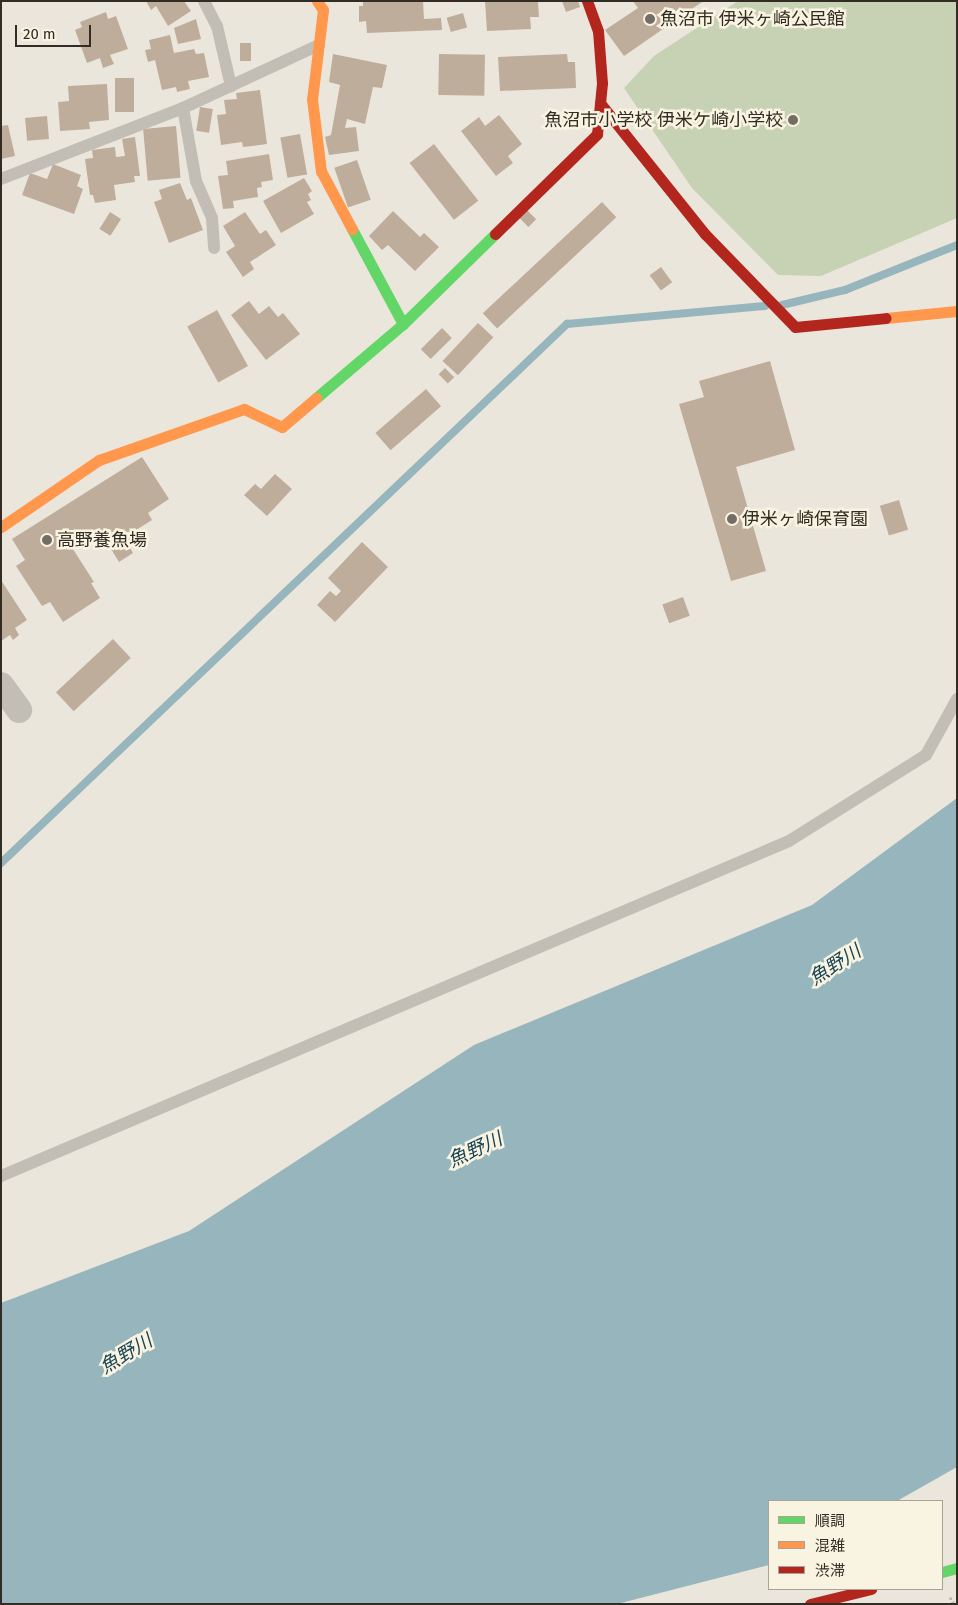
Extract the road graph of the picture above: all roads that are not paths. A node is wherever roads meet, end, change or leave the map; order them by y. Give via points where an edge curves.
1 (204, 1) edge
2 (317, 1) edge
3 (588, 1) edge
4 (319, 45) junction
5 (231, 86) junction
6 (600, 103) junction
7 (183, 108) junction
8 (1, 180) edge
9 (214, 248) dead end
10 (957, 311) edge
11 (403, 324) junction
12 (1, 528) edge
13 (1, 685) edge
14 (957, 699) edge
15 (19, 710) dead end
16 (1, 1176) edge
17 (957, 1568) edge
18 (943, 1572) edge
19 (867, 1590) edge
20 (810, 1604) edge

1 - 5 lane via 217,26
2 - 4 street via 323,10
3 - 6 street via 598,31 602,83
4 - 5 lane
4 - 11 street via 312,100 321,171
5 - 7 lane
6 - 10 street via 705,234 795,327
6 - 11 street via 597,134
7 - 8 lane
7 - 9 lane via 196,181 212,218
11 - 12 street via 282,427 244,410 99,460
13 - 15 street
14 - 16 lane via 926,755 789,842
17 - 18 street
19 - 20 street

